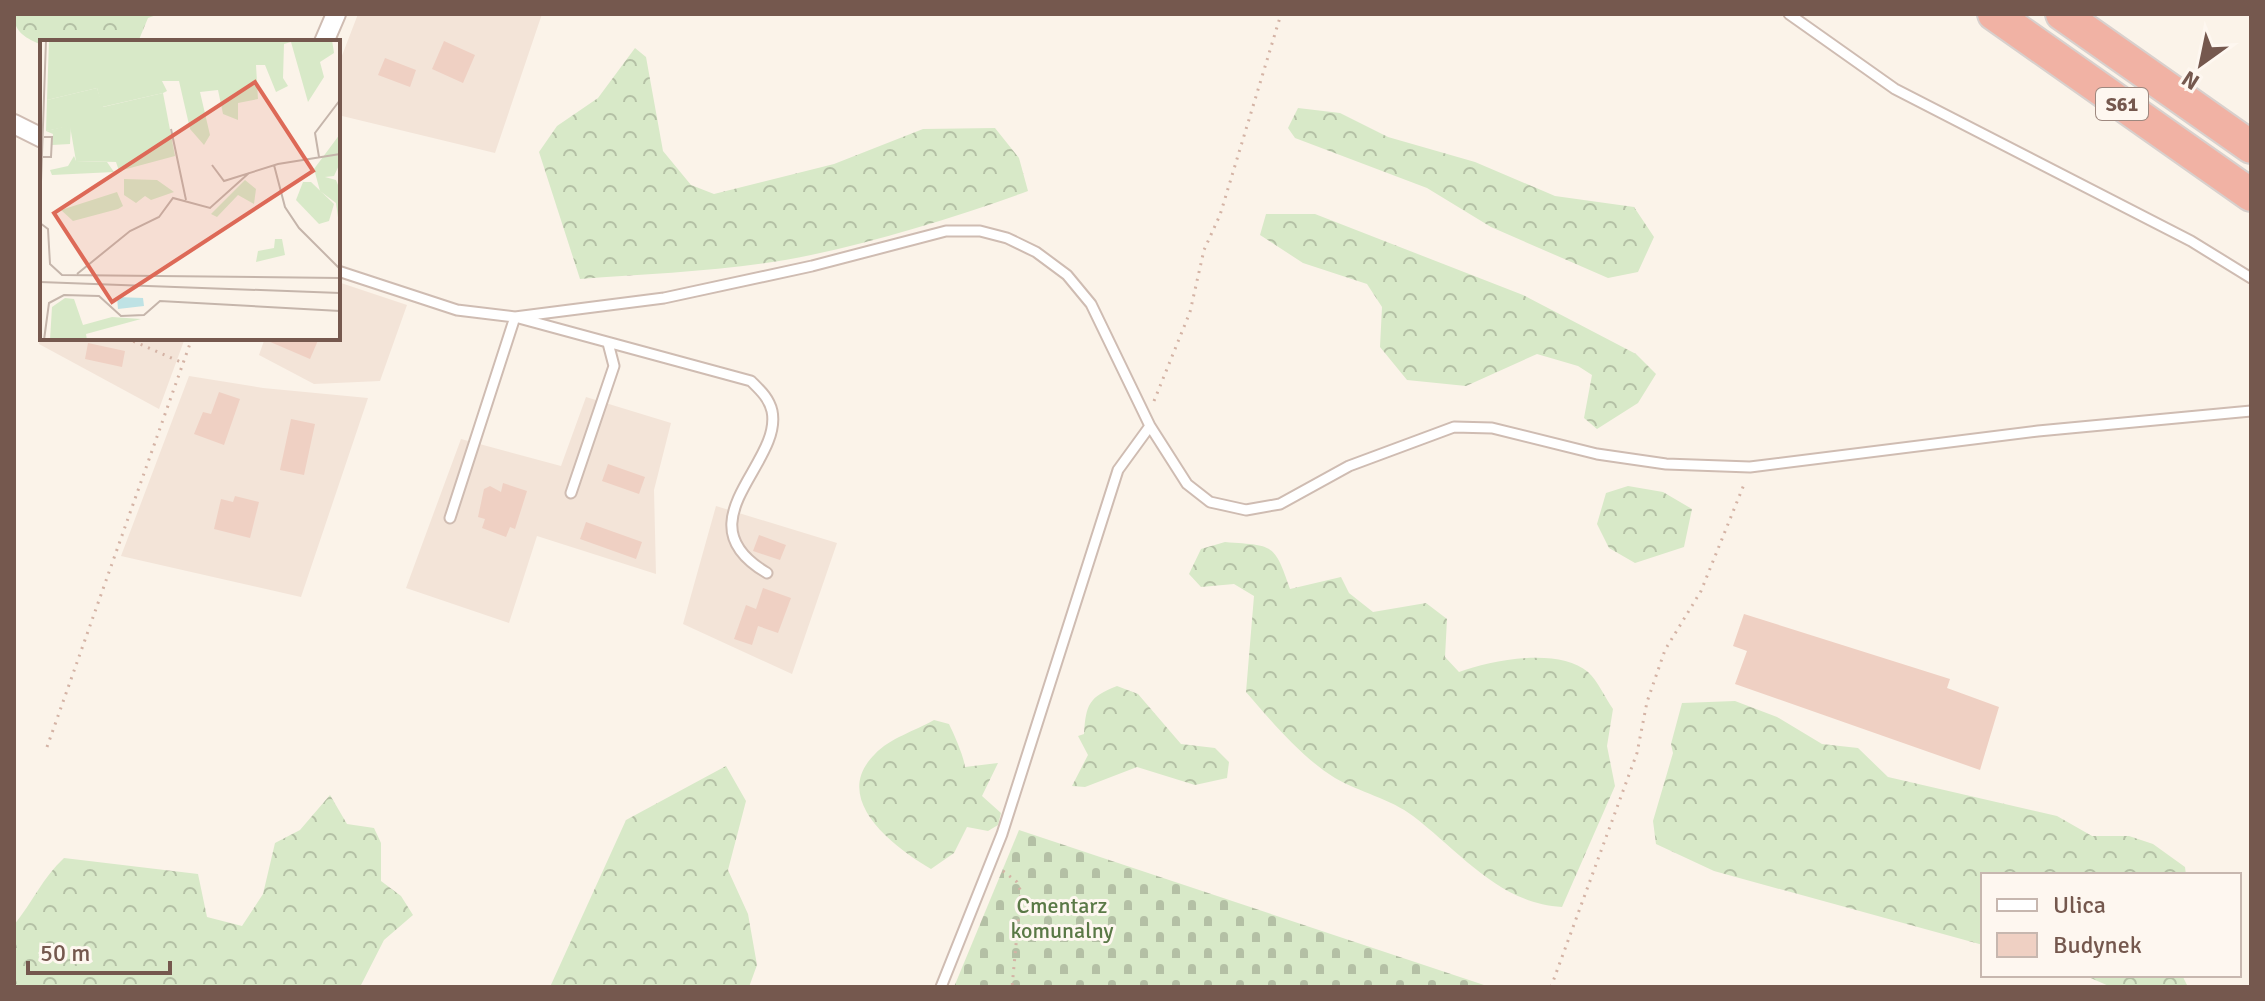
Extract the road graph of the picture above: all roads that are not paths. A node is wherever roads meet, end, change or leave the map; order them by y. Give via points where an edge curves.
1 (336, 14) edge
2 (1789, 14) edge
3 (1994, 14) edge
4 (2062, 14) edge
5 (325, 40) edge
6 (14, 124) edge
7 (40, 137) edge
8 (2251, 147) edge
9 (2251, 195) edge
10 (340, 272) edge
11 (2251, 278) edge
12 (515, 317) junction
13 (608, 343) junction
14 (2251, 411) edge
15 (1150, 426) junction
16 (571, 493) dead end
17 (450, 518) dead end
18 (767, 573) dead end
19 (941, 987) edge

1 - 5 street
2 - 11 lane via 1895,89 2191,241
3 - 9 highway, S61
4 - 8 highway, S61
6 - 7 street
10 - 12 lane via 457,310
12 - 13 lane
12 - 15 lane via 664,298 946,231 980,231 1036,252 1067,275 1091,304
12 - 17 lane
13 - 16 lane via 614,366
13 - 18 lane via 751,381 766,396 772,431 737,498 734,519 738,548
14 - 15 lane via 1750,467 1666,464 1597,454 1492,428 1454,427 1349,466 1280,504 1246,510 1210,502 1187,484
15 - 19 lane via 1118,470 991,862

